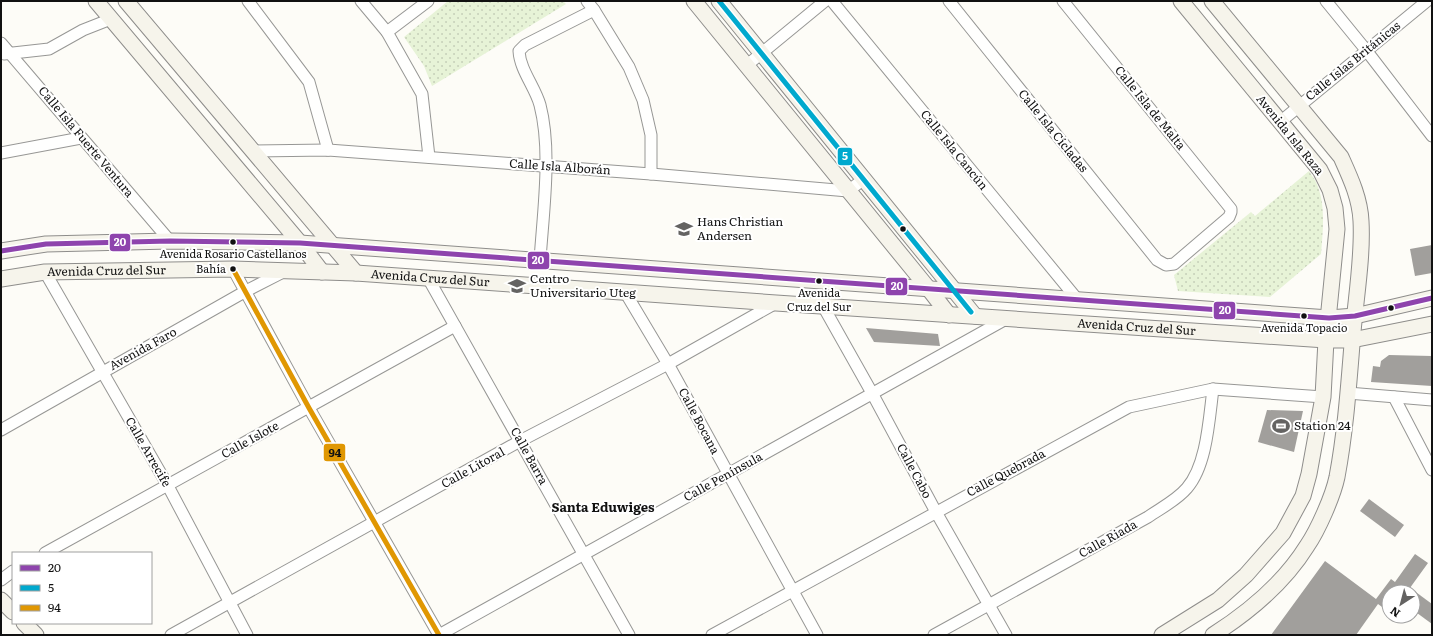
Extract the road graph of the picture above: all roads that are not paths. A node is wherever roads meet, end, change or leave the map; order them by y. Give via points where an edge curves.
1 (248, 1) edge
2 (361, 1) edge
3 (428, 1) edge
4 (587, 1) edge
5 (694, 1) edge
6 (719, 1) edge
7 (825, 1) edge
8 (832, 1) edge
9 (949, 1) edge
10 (1063, 1) edge
11 (1181, 1) edge
12 (1212, 1) edge
13 (1326, 1) edge
14 (1427, 1) edge
15 (129, 2) edge
16 (106, 8) edge
17 (594, 10) junction
18 (387, 32) junction
19 (1, 43) edge
20 (1366, 50) junction
21 (762, 52) junction
22 (5, 54) edge
23 (746, 66) junction
24 (1298, 106) junction
25 (1280, 122) junction
26 (1432, 136) edge
27 (81, 138) junction
28 (328, 150) junction
29 (252, 151) junction
30 (1, 153) edge
31 (429, 157) junction
32 (546, 166) junction
33 (651, 174) junction
34 (864, 179) junction
35 (848, 191) junction
36 (1229, 217) joint
37 (170, 242) junction
38 (300, 243) junction
39 (333, 246) junction
40 (1, 251) edge
41 (540, 260) junction
42 (234, 269) junction
43 (285, 270) junction
44 (45, 272) junction
45 (322, 272) junction
46 (356, 273) junction
47 (428, 278) junction
48 (1, 279) edge
49 (928, 288) junction
50 (954, 290) junction
51 (246, 291) junction
52 (625, 292) junction
53 (1432, 298) edge
54 (1077, 299) junction
55 (776, 304) junction
56 (823, 306) junction
57 (949, 315) junction
58 (975, 316) junction
59 (1355, 316) junction
60 (1007, 318) junction
61 (1328, 318) junction
62 (1432, 324) edge
63 (455, 326) junction
64 (1326, 340) junction
65 (1352, 340) junction
66 (668, 364) junction
67 (102, 372) junction
68 (1213, 389) junction
69 (872, 393) junction
70 (1348, 393) junction
71 (1322, 397) junction
72 (1394, 397) junction
73 (1432, 400) edge
74 (309, 408) junction
75 (1, 430) edge
76 (520, 441) junction
77 (1432, 470) edge
78 (728, 474) junction
79 (168, 486) junction
80 (936, 512) junction
81 (374, 522) junction
82 (47, 552) edge
83 (584, 554) junction
84 (12, 572) edge
85 (1, 580) edge
86 (792, 591) junction
87 (1, 600) edge
88 (229, 602) junction
89 (990, 605) junction
90 (12, 611) edge
91 (25, 624) edge
92 (36, 635) edge
93 (171, 635) edge
94 (247, 635) edge
95 (439, 635) edge
96 (629, 635) edge
97 (712, 635) edge
98 (817, 635) edge
99 (934, 635) edge
100 (1006, 635) edge
101 (1162, 635) edge
102 (1213, 635) edge

1 - 28 street via 309,82
2 - 18 street
3 - 18 street
4 - 17 street
5 - 23 street
6 - 21 street
7 - 21 street
8 - 54 street, Calle Isla Cancún
9 - 36 street, Calle Isla Cícladas via 1157,260 1166,265 1174,264
10 - 36 street, Calle Isla de Malta via 1229,206
11 - 25 street, Avenida Isla Raza
12 - 24 street, Avenida Isla Raza
13 - 20 street
14 - 20 street, Calle Islas Británicas
15 - 16 street
15 - 29 street
16 - 22 street via 83,30 49,49
16 - 38 street
17 - 32 street via 519,51 520,60 540,105
17 - 33 street via 629,68 643,100 651,135
18 - 31 street via 422,94
19 - 22 street, Calle Isla Fuerte Ventura
20 - 24 street, Calle Islas Británicas
20 - 26 street
21 - 23 street
21 - 34 street
22 - 27 street, Calle Isla Fuerte Ventura
23 - 35 street
24 - 25 street, Calle Islas Británicas
24 - 59 street, Avenida Isla Raza via 1341,157 1358,200 1361,225
25 - 61 street, Avenida Isla Raza via 1320,170 1335,208 1338,229
27 - 30 street
27 - 37 street, Calle Isla Fuerte Ventura
28 - 29 street, Calle Isla Alborán
28 - 31 street, Calle Isla Alborán
29 - 39 street
31 - 32 street, Calle Isla Alborán
32 - 33 street, Calle Isla Alborán
32 - 41 street
33 - 35 street, Calle Isla Alborán
34 - 35 street
34 - 50 street
35 - 49 street
37 - 38 street, Avenida Cruz del Sur
37 - 40 street, Avenida Cruz del Sur via 46,244
38 - 39 street, Avenida Cruz del Sur
38 - 45 street
39 - 41 street, Avenida Cruz del Sur
39 - 46 street
41 - 49 street, Avenida Cruz del Sur
42 - 43 street, Avenida Cruz del Sur
42 - 44 street, Avenida Cruz del Sur
42 - 51 street
43 - 45 street, Avenida Cruz del Sur
43 - 51 street, Avenida Faro
44 - 48 street, Avenida Cruz del Sur
44 - 67 street, Calle Arrecife
45 - 46 street, Avenida Cruz del Sur
46 - 47 street, Avenida Cruz del Sur
47 - 52 street, Avenida Cruz del Sur
47 - 63 street, Calle Barra
49 - 50 street, Avenida Cruz del Sur
49 - 57 street
50 - 54 street, Avenida Cruz del Sur
50 - 58 street
51 - 67 street, Avenida Faro
51 - 74 street
52 - 55 street, Avenida Cruz del Sur
52 - 66 street, Calle Bocana
53 - 59 street, Avenida Cruz del Sur
54 - 61 street, Avenida Cruz del Sur
55 - 56 street, Avenida Cruz del Sur
55 - 66 street, Calle Litoral
56 - 57 street, Avenida Cruz del Sur
56 - 69 street, Calle Cabo
57 - 58 street, Avenida Cruz del Sur
58 - 60 street, Avenida Cruz del Sur
59 - 61 street, Avenida Cruz del Sur
59 - 65 street
60 - 64 street, Avenida Cruz del Sur
60 - 69 street, Calle Península
61 - 64 street
62 - 65 street, Avenida Cruz del Sur
63 - 74 street, Calle Islote
63 - 76 street, Calle Barra
64 - 65 street, Avenida Cruz del Sur
64 - 71 street
65 - 70 street
66 - 76 street, Calle Litoral
66 - 78 street, Calle Bocana
67 - 75 street, Avenida Faro
67 - 79 street, Calle Arrecife
68 - 71 street, Calle Quebrada
68 - 80 street, Calle Quebrada via 1129,407
68 - 89 street, Calle Riada via 1203,456 1194,480 1177,498 1148,517
69 - 78 street, Calle Península
69 - 80 street, Calle Cabo
70 - 72 street
70 - 102 street via 1336,478 1319,524 1307,546 1265,596
71 - 101 street via 1303,496 1283,533 1246,575 1218,600
72 - 73 street
72 - 77 street
74 - 79 street, Calle Islote
74 - 81 street
76 - 81 street, Calle Litoral
76 - 83 street, Calle Barra
78 - 83 street, Calle Península
78 - 86 street, Calle Bocana
79 - 82 street, Calle Islote
79 - 88 street, Calle Arrecife
80 - 86 street, Calle Quebrada
80 - 89 street, Calle Cabo
81 - 88 street, Calle Litoral
81 - 95 street
83 - 95 street, Calle Península
83 - 96 street, Calle Barra
84 - 85 street
86 - 97 street, Calle Quebrada
86 - 98 street, Calle Bocana
87 - 90 street
88 - 93 street, Calle Litoral
88 - 94 street, Calle Arrecife
89 - 99 street, Calle Riada
89 - 100 street, Calle Cabo
91 - 92 street

